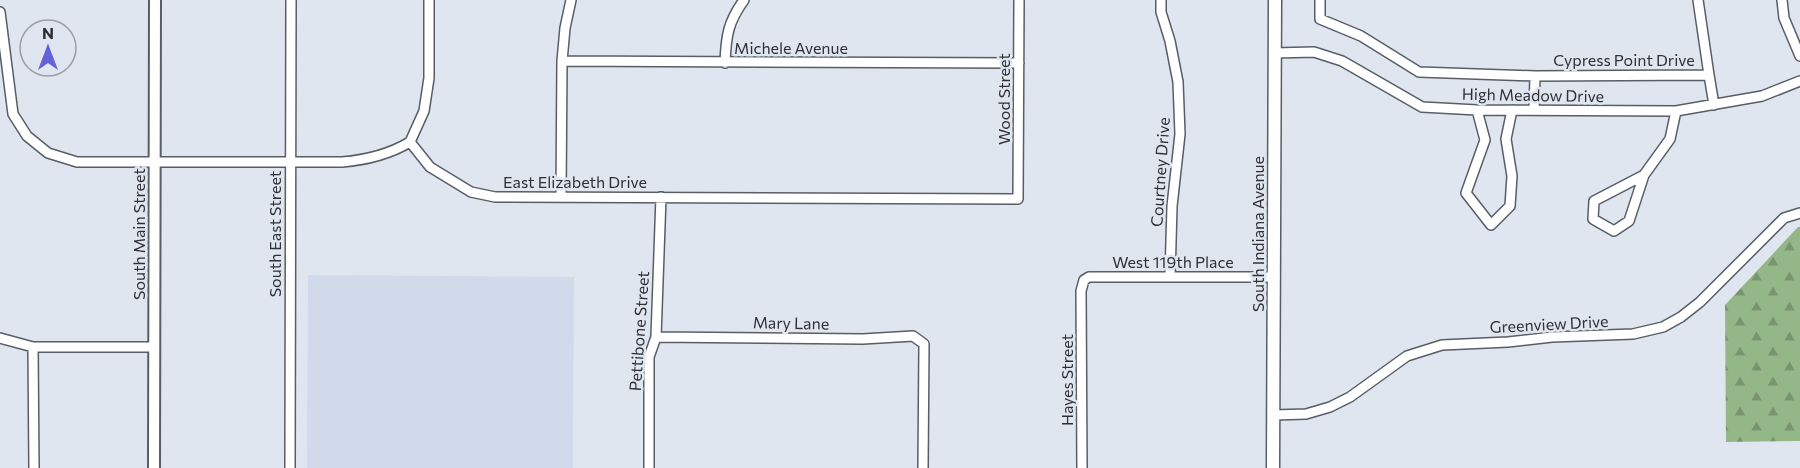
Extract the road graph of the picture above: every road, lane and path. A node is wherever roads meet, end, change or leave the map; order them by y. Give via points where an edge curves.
1 (155, 0) edge
2 (291, 0) edge
3 (429, 0) edge
4 (571, 0) edge
5 (744, 0) edge
6 (1019, 0) edge
7 (1161, 0) edge
8 (1275, 0) edge
9 (1320, 0) edge
10 (1698, 0) edge
11 (1782, 0) edge
12 (0, 12) edge
13 (1274, 53) junction
14 (1800, 56) edge
15 (562, 61) junction
16 (725, 63) junction
17 (1019, 63) junction
18 (1708, 75) junction
19 (1535, 76) junction
20 (1800, 81) edge
21 (1714, 105) junction
22 (1477, 110) junction
23 (1512, 110) junction
24 (1534, 110) junction
25 (1676, 111) junction
26 (410, 142) junction
27 (290, 162) junction
28 (154, 163) junction
29 (1644, 175) junction
30 (561, 196) junction
31 (661, 197) junction
32 (1018, 199) joint
33 (1800, 213) edge
34 (1170, 277) junction
35 (1275, 277) junction
36 (1082, 291) joint
37 (656, 337) junction
38 (0, 338) edge
39 (33, 347) junction
40 (154, 347) junction
41 (1274, 415) junction
42 (34, 468) edge
43 (154, 468) edge
44 (290, 468) edge
45 (649, 468) edge
46 (923, 468) edge
47 (1082, 468) edge
48 (1274, 468) edge

1 - 28 street, South Main Street
2 - 27 street, South East Street
3 - 26 street via 429,78 424,111
4 - 15 street
5 - 16 street via 732,16
6 - 17 street, Wood Street
7 - 34 street, Courtney Drive via 1179,103
8 - 13 main road, South Indiana Avenue
9 - 19 street, Cypress Point Drive via 1320,19 1361,36 1419,72
10 - 18 street, Cypress Point Drive
11 - 14 street via 1784,18
12 - 28 street via 13,114 27,136 48,153 77,162
13 - 22 street, High Meadow Drive via 1314,52 1342,61 1422,107
13 - 35 main road, South Indiana Avenue
15 - 16 street, Michele Avenue
15 - 30 street
16 - 17 street, Michele Avenue
17 - 32 street, Wood Street
18 - 19 street, Cypress Point Drive
18 - 21 street
19 - 24 street, Cypress Point Drive
20 - 21 street, High Meadow Drive via 1762,96
21 - 25 street, High Meadow Drive
22 - 23 street, High Meadow Drive
22 - 23 street via 1485,140 1466,193 1491,225 1510,206 1512,176 1506,139
23 - 24 street, High Meadow Drive
24 - 25 street, High Meadow Drive
25 - 29 street via 1670,139
26 - 27 street via 367,160
26 - 30 street, East Elizabeth Drive via 430,167 471,192 495,197
27 - 28 street
27 - 44 street, South East Street
28 - 40 street, South Main Street
29 - 29 street via 1629,221 1614,231 1593,219 1594,201
30 - 31 street, East Elizabeth Drive
31 - 32 street, East Elizabeth Drive
31 - 37 street, Pettibone Street
33 - 41 street, Greenview Drive via 1784,218 1700,302 1663,327 1633,334 1442,345 1407,356 1330,407 1306,414
34 - 35 street, West 119th Place
34 - 36 street, West 119th Place via 1089,277 1084,280
35 - 41 main road, South Indiana Avenue
36 - 47 street, Hayes Street
37 - 45 street, Pettibone Street via 649,357
37 - 46 street, Mary Lane via 913,336 924,344
38 - 39 street
39 - 40 street
39 - 42 street
40 - 43 street, South Main Street
41 - 48 main road, South Indiana Avenue

